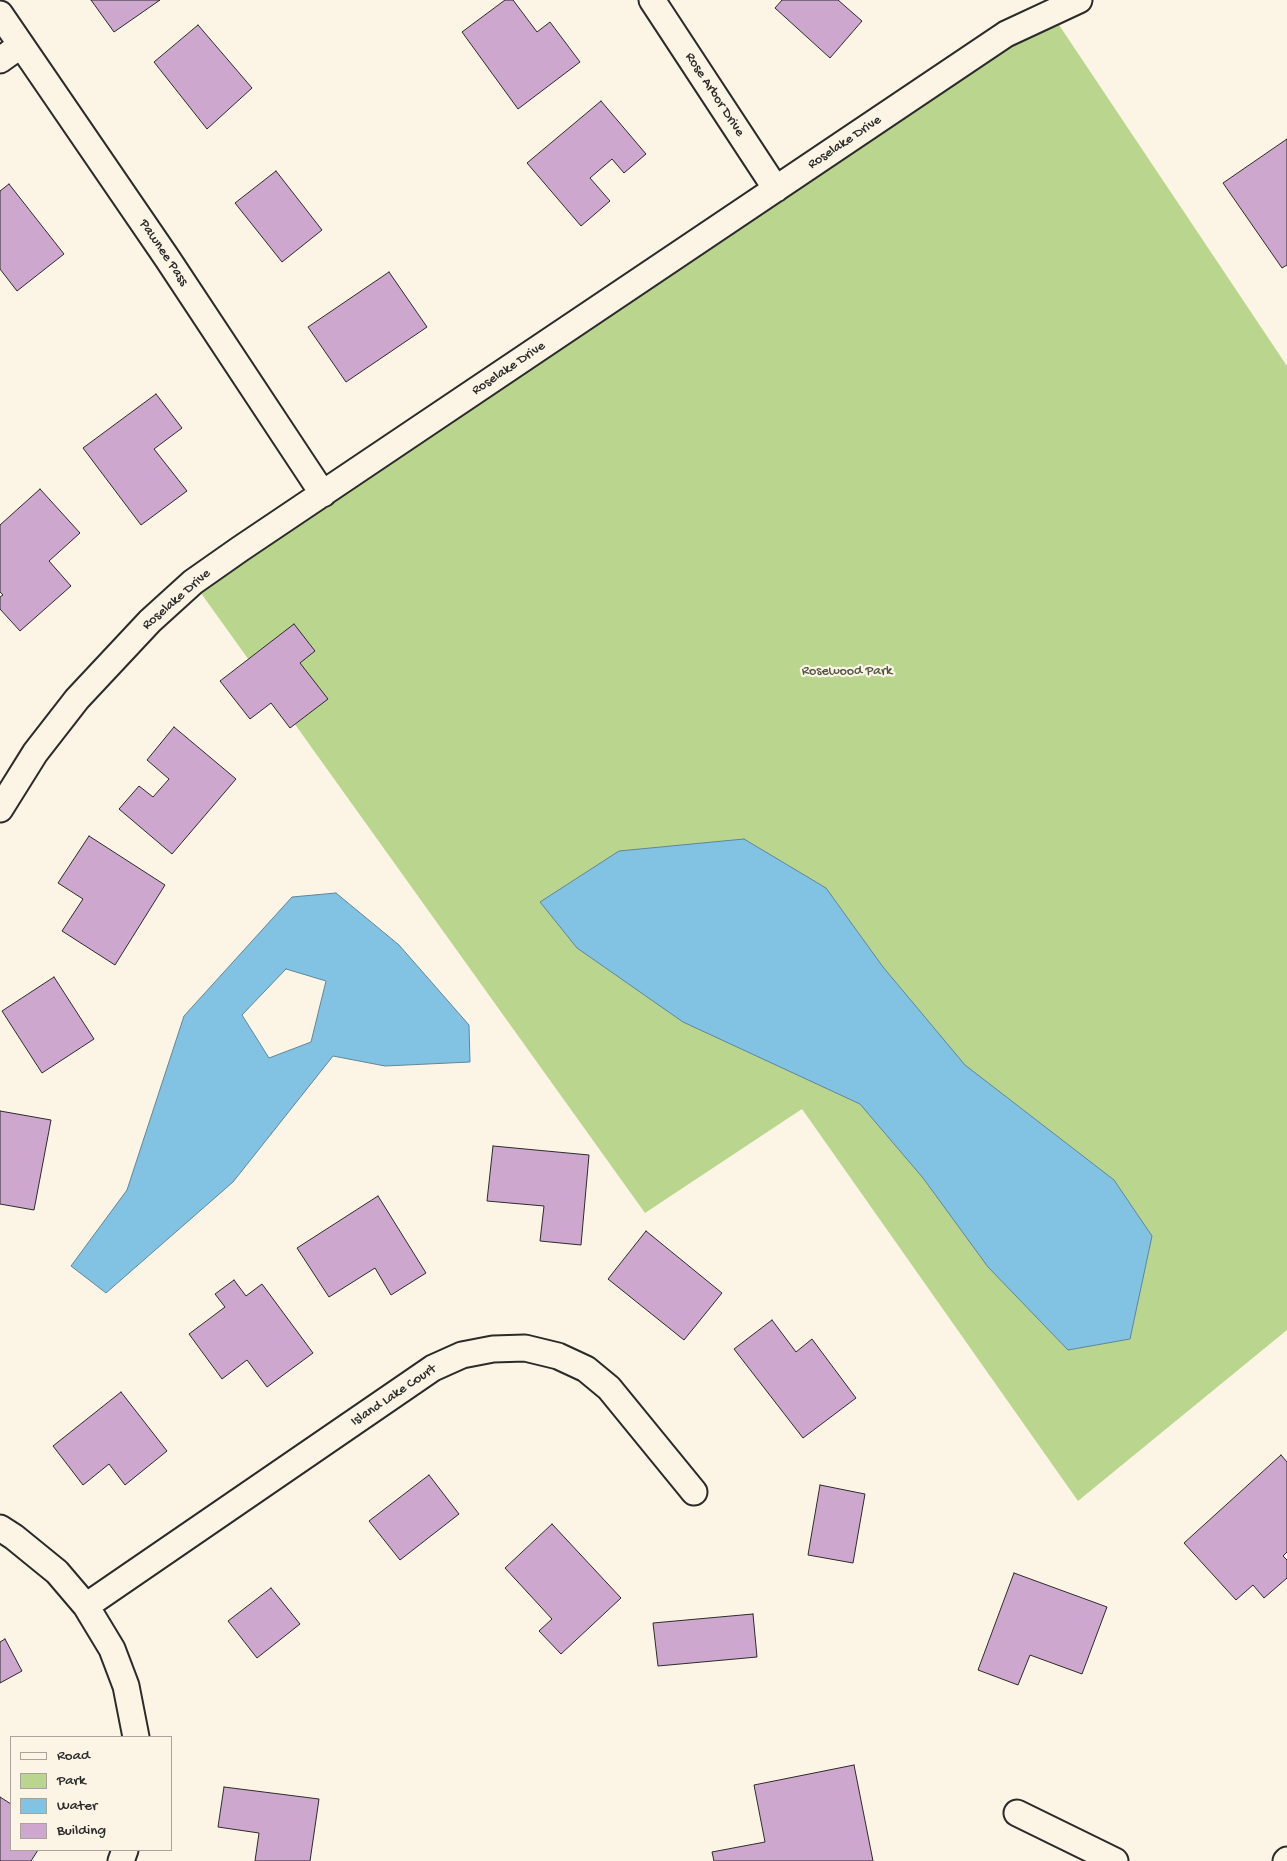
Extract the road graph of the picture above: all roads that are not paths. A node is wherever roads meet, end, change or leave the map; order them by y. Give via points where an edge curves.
1 (652, 0) edge
2 (1079, 0) edge
3 (0, 14) edge
4 (21, 45) junction
5 (0, 60) edge
6 (776, 189) junction
7 (323, 494) junction
8 (0, 809) edge
9 (694, 1492) dead end
10 (0, 1528) edge
11 (86, 1606) junction
12 (136, 1736) edge
13 (1017, 1813) dead end
14 (1116, 1861) edge

1 - 6 street, Rose Arbor Drive
2 - 6 street, Roselake Drive via 1006,34
3 - 4 street, Pawnee Pass
4 - 5 street
4 - 7 street, Pawnee Pass
6 - 7 street, Roselake Drive
7 - 8 street, Roselake Drive via 193,582 150,621 77,699 36,753
9 - 11 street, Island Lake Court via 609,1388 586,1370 558,1356 526,1348 462,1355 433,1368
10 - 11 street via 57,1572
11 - 12 street via 112,1650 126,1686
13 - 14 street

